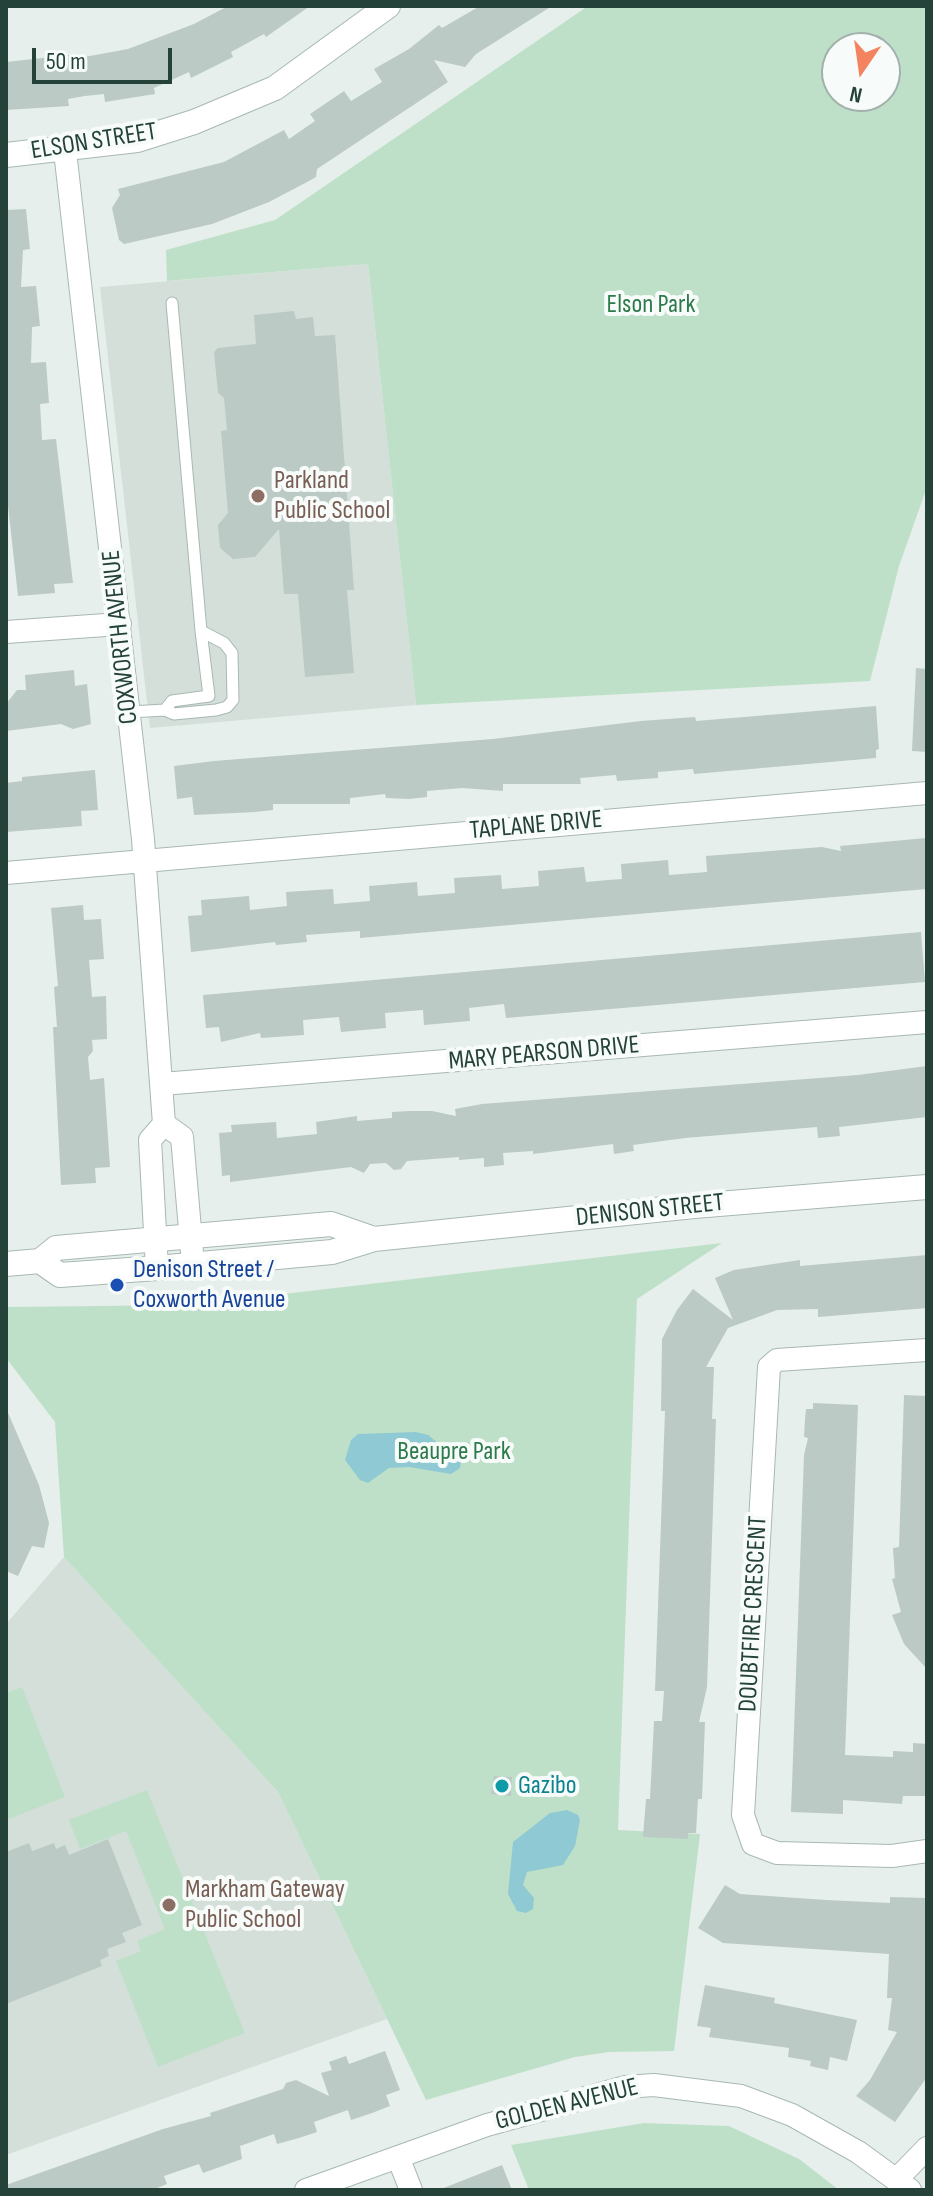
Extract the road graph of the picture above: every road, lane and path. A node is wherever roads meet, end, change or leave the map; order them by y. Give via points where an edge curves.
1 (388, 6) edge
2 (65, 151) junction
3 (6, 155) edge
4 (172, 303) dead end
5 (120, 624) junction
6 (201, 631) junction
7 (6, 632) edge
8 (165, 710) junction
9 (130, 712) junction
10 (927, 793) edge
11 (145, 860) junction
12 (6, 873) edge
13 (927, 1022) edge
14 (162, 1084) junction
15 (164, 1124) junction
16 (927, 1187) edge
17 (190, 1236) junction
18 (157, 1239) junction
19 (374, 1239) junction
20 (40, 1261) junction
21 (6, 1264) edge
22 (193, 1264) junction
23 (157, 1268) junction
24 (927, 1350) edge
25 (927, 1851) edge
26 (927, 2148) edge
27 (398, 2157) junction
28 (903, 2184) edge
29 (306, 2190) edge
30 (411, 2190) edge

1 - 2 street, ELSON STREET via 275,88 137,140
2 - 3 street, ELSON STREET
2 - 5 street, COXWORTH AVENUE
4 - 6 lane
5 - 7 street
5 - 9 street, COXWORTH AVENUE
6 - 8 lane via 209,696 172,701
6 - 8 lane via 232,653 233,700 216,710
8 - 9 lane
9 - 11 street, COXWORTH AVENUE
10 - 11 street, TAPLANE DRIVE
11 - 12 street, TAPLANE DRIVE
11 - 14 street, COXWORTH AVENUE
13 - 14 street, MARY PEARSON DRIVE
14 - 15 street, COXWORTH AVENUE
15 - 17 street, COXWORTH AVENUE via 182,1137
15 - 18 street, COXWORTH AVENUE via 150,1140
16 - 19 street, DENISON STREET
17 - 18 street, DENISON STREET
17 - 19 street, DENISON STREET via 331,1224
17 - 22 street, COXWORTH AVENUE
18 - 20 street, DENISON STREET via 56,1248
18 - 23 street, COXWORTH AVENUE
19 - 22 street, DENISON STREET via 332,1252
20 - 21 street, DENISON STREET
20 - 23 street, DENISON STREET via 60,1275
22 - 23 street, DENISON STREET
24 - 25 street, DOUBTFIRE CRESCENT via 777,1360 769,1367 743,1815 753,1844 777,1853 892,1856
26 - 28 street
27 - 28 street, GOLDEN AVENUE via 598,2094 674,2085 741,2096 792,2115
27 - 29 street, GOLDEN AVENUE
27 - 30 street

